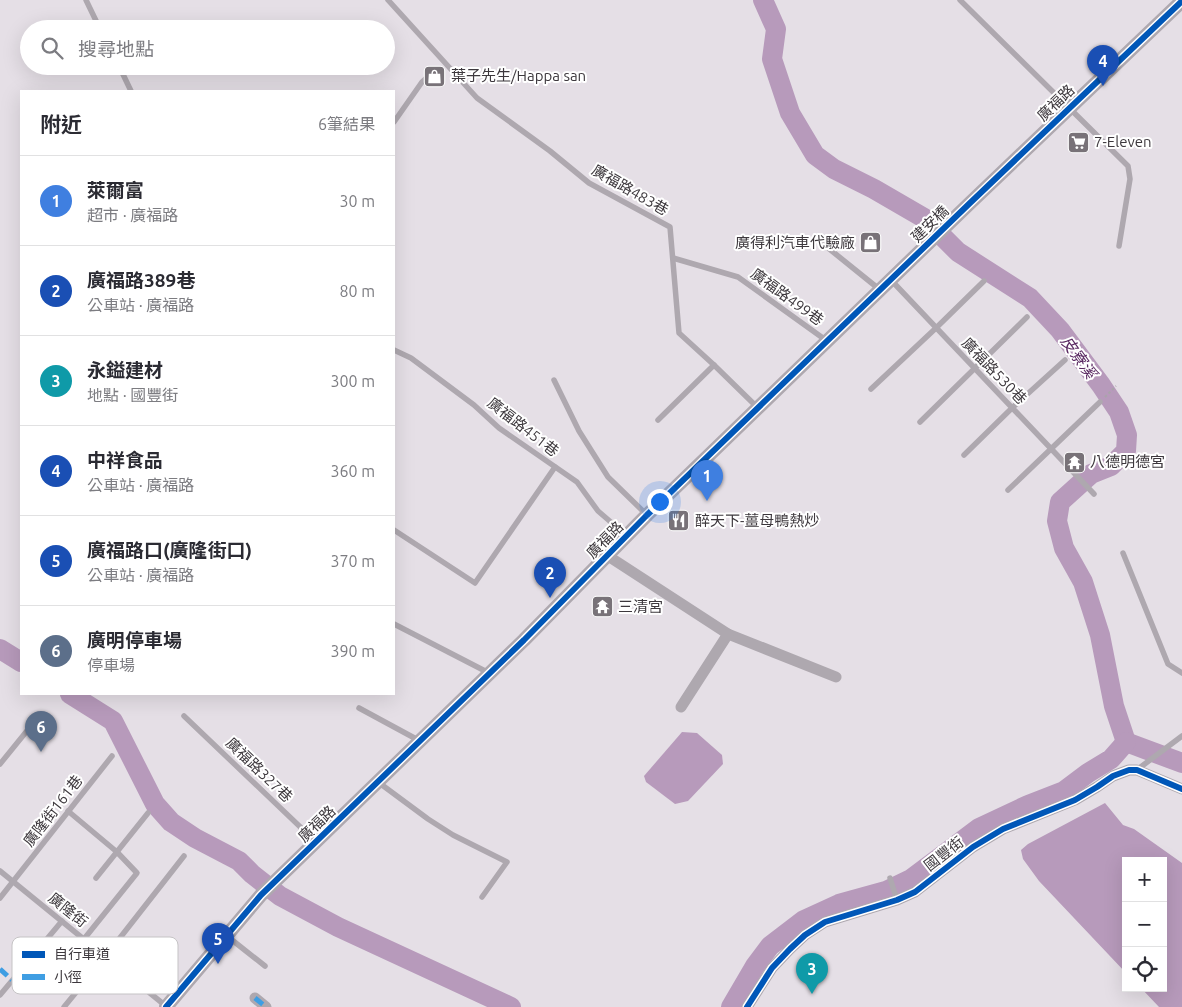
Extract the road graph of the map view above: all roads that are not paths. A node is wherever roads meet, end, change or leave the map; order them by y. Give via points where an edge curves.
1 (86, 0) edge
2 (388, 0) edge
3 (960, 0) edge
4 (1182, 1) edge
5 (96, 20) edge
6 (432, 73) dead end
7 (123, 75) edge
8 (131, 90) edge
9 (1069, 108) junction
10 (395, 121) edge
11 (970, 203) joint
12 (817, 239) dead end
13 (1119, 246) dead end
14 (673, 258) junction
15 (908, 263) joint
16 (891, 280) junction
17 (984, 281) dead end
18 (880, 290) junction
19 (1028, 317) dead end
20 (936, 328) junction
21 (827, 342) junction
22 (395, 350) edge
23 (1065, 360) dead end
24 (714, 365) junction
25 (975, 368) junction
26 (554, 380) dead end
27 (870, 389) dead end
28 (1100, 402) road end
29 (759, 408) junction
30 (1012, 408) junction
31 (658, 420) dead end
32 (920, 422) dead end
33 (1052, 449) junction
34 (964, 455) dead end
35 (555, 467) junction
36 (1008, 490) dead end
37 (1094, 494) dead end
38 (647, 516) junction
39 (395, 531) edge
40 (627, 536) junction
41 (1123, 553) dead end
42 (608, 556) junction
43 (395, 625) edge
44 (728, 634) junction
45 (489, 673) junction
46 (1182, 673) edge
47 (836, 678) dead end
48 (681, 707) dead end
49 (359, 708) dead end
50 (40, 716) dead end
51 (184, 716) dead end
52 (1182, 736) edge
53 (420, 740) junction
54 (112, 756) dead end
55 (0, 764) edge
56 (1139, 769) junction
57 (378, 782) junction
58 (1182, 789) edge
59 (68, 812) junction
60 (148, 813) dead end
61 (316, 842) junction
62 (117, 852) junction
63 (184, 856) dead end
64 (0, 871) edge
65 (96, 878) dead end
66 (890, 878) dead end
67 (13, 882) junction
68 (482, 897) dead end
69 (0, 898) edge
70 (897, 900) junction
71 (62, 921) junction
72 (227, 936) junction
73 (49, 937) edge
74 (83, 937) edge
75 (85, 937) edge
76 (120, 937) edge
77 (265, 966) dead end
78 (12, 981) edge
79 (74, 994) edge
80 (151, 994) edge
81 (178, 994) edge
82 (178, 994) edge
83 (0, 995) edge
84 (255, 998) dead end
85 (64, 1007) edge
86 (167, 1007) edge
87 (266, 1007) edge
88 (747, 1007) edge

1 - 5 lane
2 - 14 lane, 廣福路483巷 via 478,98 589,183 670,228
3 - 9 lane
4 - 9 street, 廣福路
6 - 10 lane
7 - 8 lane
9 - 11 street, 廣福路
9 - 13 lane via 1128,166 1130,179
11 - 15 street, 建安橋
12 - 18 lane
14 - 21 lane, 廣福路499巷 via 738,277
14 - 24 lane, 廣福路483巷 via 679,333
15 - 16 street, 廣福路
16 - 18 street, 廣福路
16 - 20 lane, 廣福路530巷
17 - 20 lane
18 - 21 street, 廣福路
19 - 25 lane
20 - 25 lane, 廣福路530巷
20 - 27 lane
21 - 29 street, 廣福路
22 - 35 lane, 廣福路451巷 via 411,358 499,428
23 - 30 lane
24 - 29 lane, 廣福路483巷
24 - 31 lane
25 - 30 lane, 廣福路530巷
25 - 32 lane
26 - 38 lane via 579,431 608,478
28 - 33 lane
29 - 38 street, 廣福路
30 - 33 lane, 廣福路530巷
30 - 34 lane
33 - 36 lane
33 - 37 lane, 廣福路530巷
35 - 39 lane via 475,583
35 - 40 lane, 廣福路451巷 via 577,482 598,511
38 - 40 street, 廣福路
40 - 42 street, 廣福路
41 - 46 lane via 1168,664
42 - 44 street
42 - 45 street, 廣福路
43 - 45 lane
44 - 47 street
44 - 48 street
45 - 53 street, 廣福路
49 - 53 lane
50 - 55 lane
51 - 61 lane, 廣福路327巷
52 - 56 lane
53 - 57 street, 廣福路
54 - 59 lane, 廣隆街161巷
56 - 58 street
56 - 70 street, 國豐街 via 1113,776 1075,800 1003,829 973,847 915,892
57 - 61 street, 廣福路
57 - 68 lane via 453,835 507,862
59 - 62 lane
59 - 67 lane, 廣隆街161巷
60 - 62 lane
61 - 72 street, 廣福路 via 261,895
62 - 65 lane
62 - 75 lane via 137,873
63 - 76 lane
64 - 67 lane, 廣隆街
66 - 70 lane
67 - 69 lane, 廣隆街161巷
67 - 71 lane, 廣隆街
70 - 88 street, 國豐街 via 825,922 805,935 772,968
71 - 73 lane
71 - 74 lane, 廣隆街
72 - 77 lane
72 - 82 street
78 - 83 lane
79 - 85 lane
80 - 86 lane, 廣隆街
81 - 86 street
84 - 87 street

